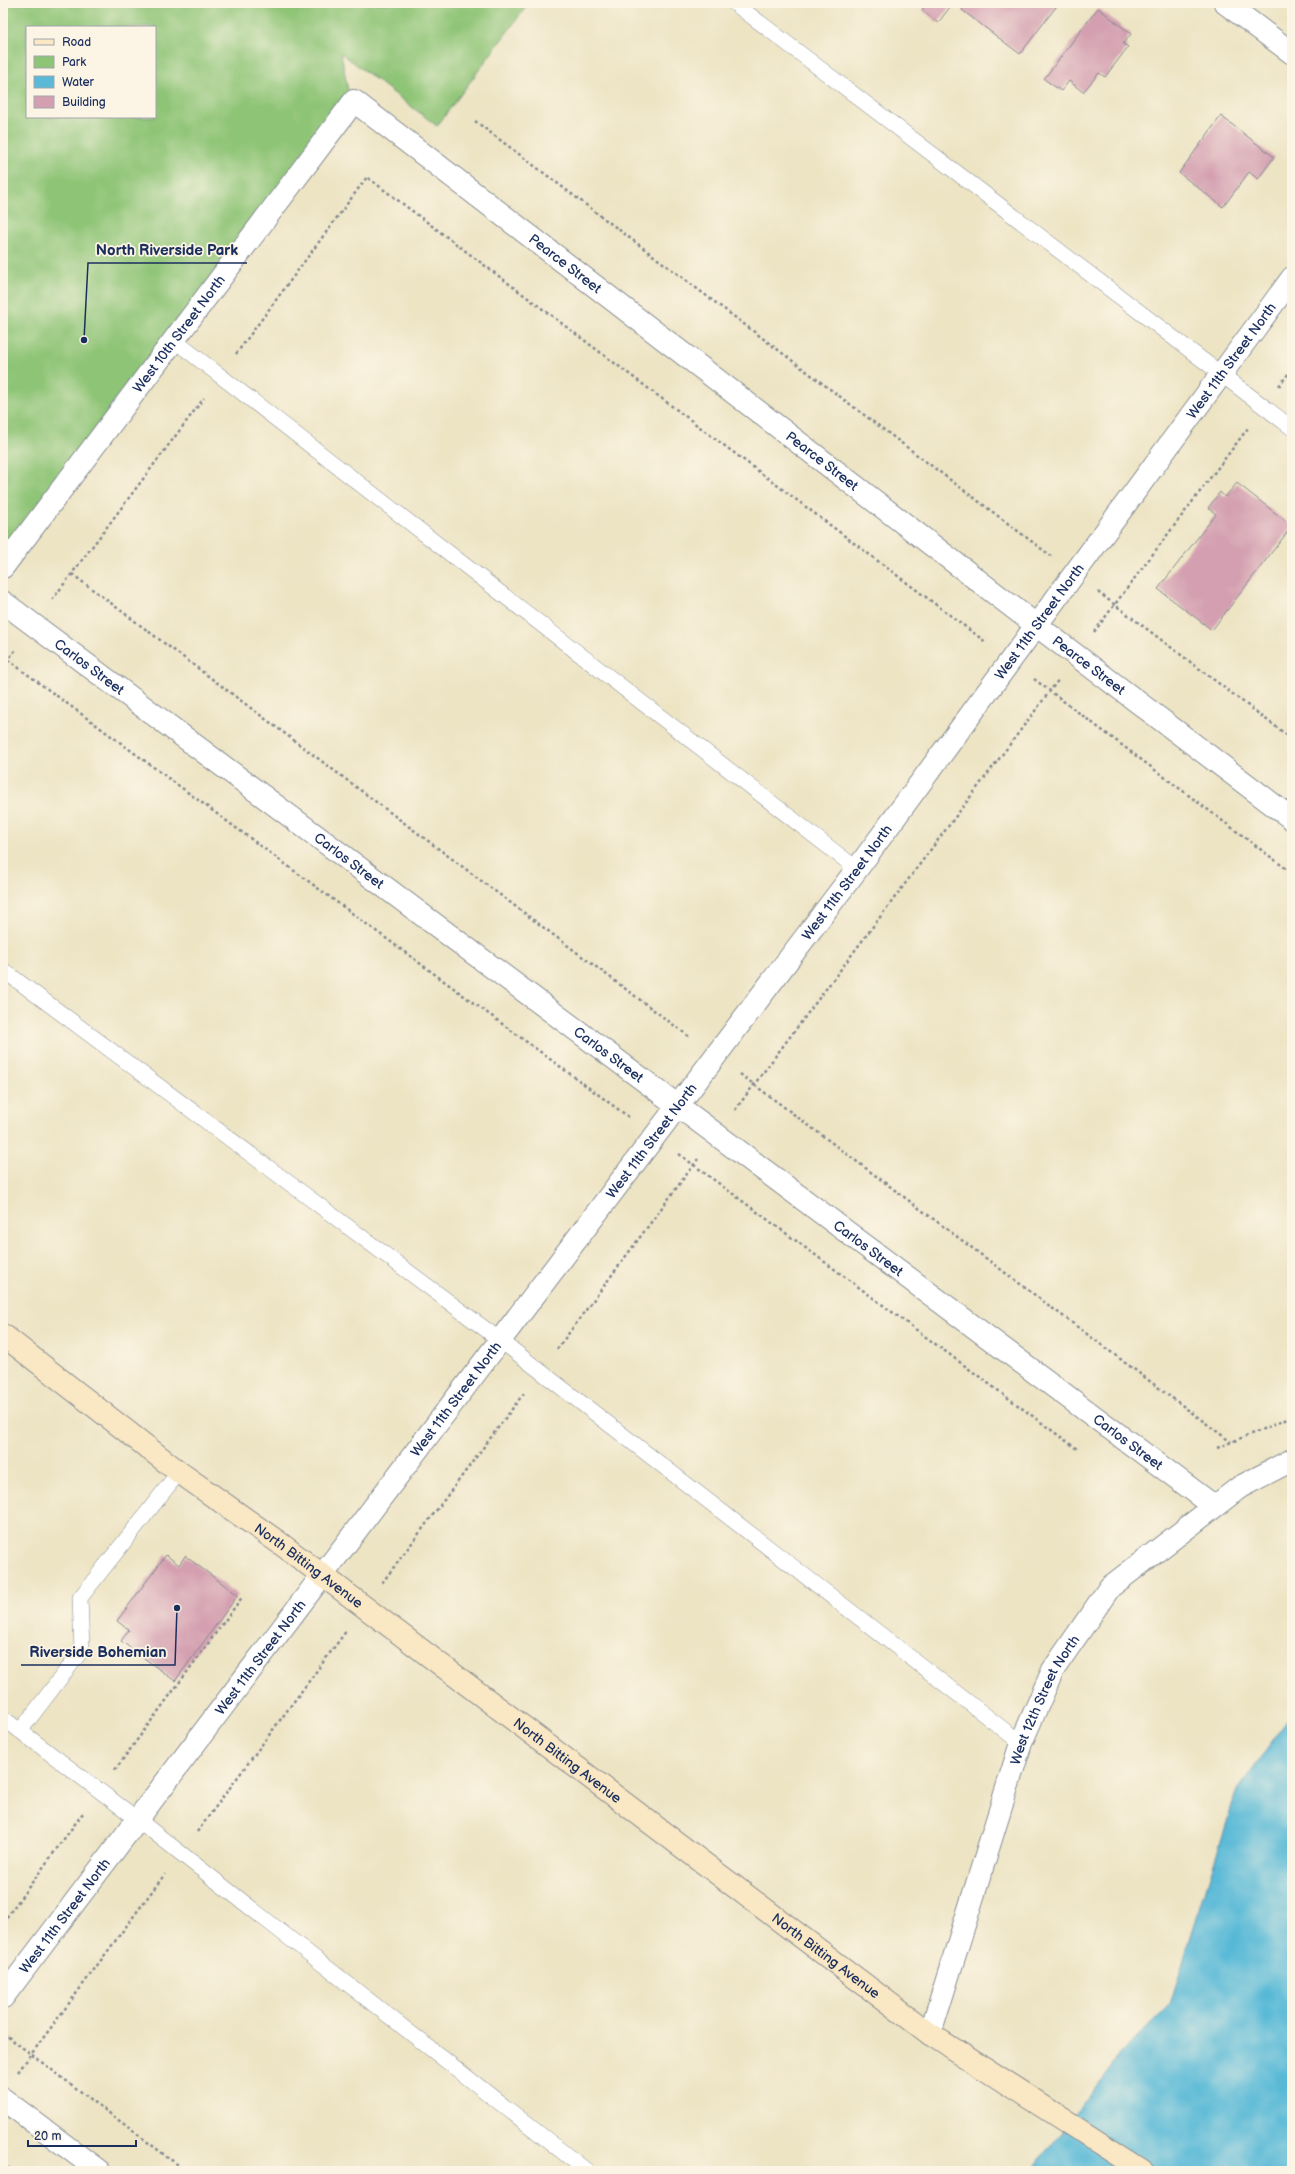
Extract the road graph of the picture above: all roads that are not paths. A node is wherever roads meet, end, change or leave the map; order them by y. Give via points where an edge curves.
1 (734, 3) edge
2 (1225, 3) edge
3 (1292, 53) edge
4 (354, 101) joint
5 (1292, 278) edge
6 (174, 340) junction
7 (1220, 375) junction
8 (1292, 428) edge
9 (3, 567) edge
10 (3, 602) edge
11 (1036, 626) junction
12 (1292, 819) edge
13 (856, 869) junction
14 (3, 970) edge
15 (677, 1106) junction
16 (3, 1335) edge
17 (500, 1340) junction
18 (1292, 1460) edge
19 (179, 1472) junction
20 (1214, 1506) junction
21 (321, 1575) junction
22 (3, 1718) edge
23 (20, 1731) junction
24 (1021, 1743) junction
25 (137, 1819) junction
26 (3, 1997) edge
27 (930, 2034) junction
28 (3, 2098) edge
29 (99, 2171) edge
30 (587, 2171) edge
31 (1143, 2171) edge

1 - 7 lane
2 - 3 street
4 - 6 street, West 10th Street North
4 - 11 street, Pearce Street
5 - 7 street, West 11th Street North
6 - 9 street, West 10th Street North
6 - 13 lane
7 - 8 lane
7 - 11 street, West 11th Street North
10 - 15 street, Carlos Street
11 - 12 street, Pearce Street
11 - 13 street, West 11th Street North
13 - 15 street, West 11th Street North
14 - 17 lane
15 - 17 street, West 11th Street North
15 - 20 street, Carlos Street
16 - 19 street, North Bitting Avenue
17 - 21 street, West 11th Street North
17 - 24 lane
18 - 20 street, West 12th Street North via 1240,1487
19 - 21 street, North Bitting Avenue
19 - 23 lane via 80,1598 82,1650
20 - 24 street, West 12th Street North via 1110,1587 1053,1670
21 - 25 street, West 11th Street North
21 - 27 street, North Bitting Avenue
22 - 23 lane
23 - 25 lane
24 - 27 street, West 12th Street North
25 - 26 street, West 11th Street North
25 - 30 lane
27 - 31 street, North Bitting Avenue
28 - 29 street

